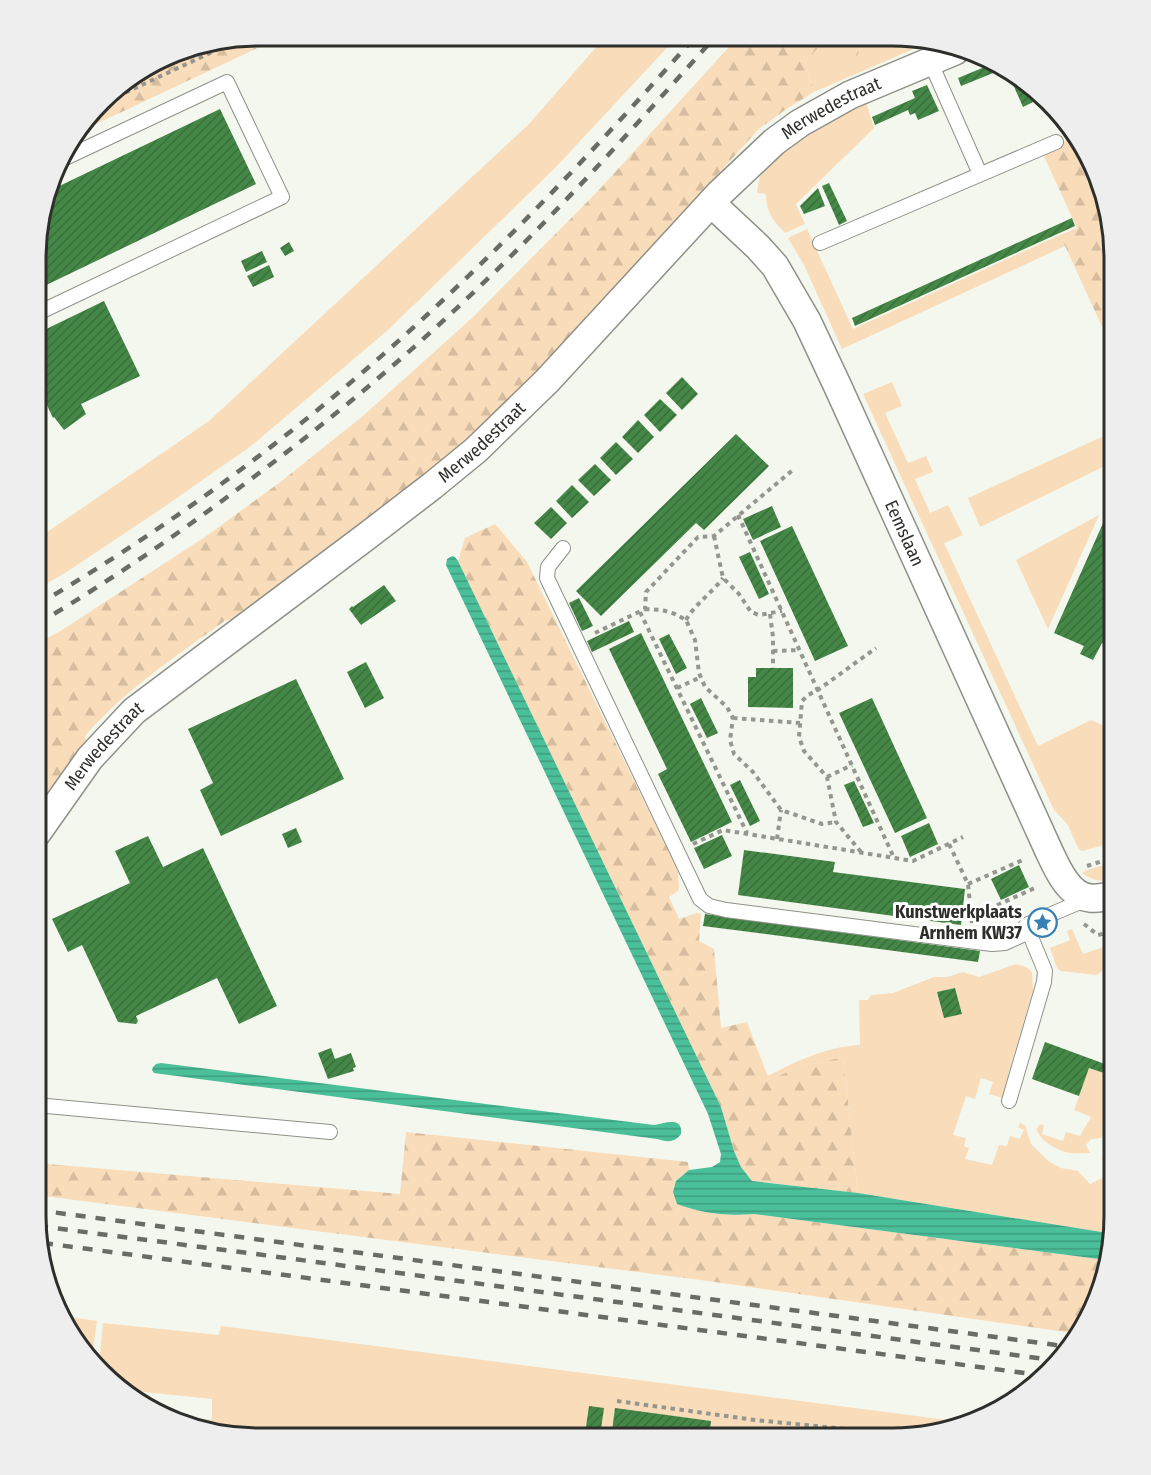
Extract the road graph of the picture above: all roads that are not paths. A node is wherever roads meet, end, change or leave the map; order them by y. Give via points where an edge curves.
1 (948, 54) edge
2 (930, 61) junction
3 (1056, 142) dead end
4 (74, 154) edge
5 (980, 174) junction
6 (711, 203) junction
7 (820, 243) dead end
8 (46, 308) edge
9 (563, 548) dead end
10 (46, 820) edge
11 (1083, 889) edge
12 (1029, 932) junction
13 (1009, 1101) dead end
14 (46, 1106) edge
15 (330, 1132) dead end

1 - 2 street, Merwedestraat
2 - 5 lane
2 - 6 street, Merwedestraat via 850,95 800,123 767,148
3 - 5 lane
4 - 8 lane via 227,82 282,197
5 - 7 lane
6 - 10 street, Merwedestraat via 547,381 476,450 134,711 90,758
6 - 11 street, Eemslaan via 775,266 807,321 1048,849
9 - 12 lane via 548,567 547,578 700,899 726,910 992,944 1005,943
11 - 12 lane via 1026,926
12 - 13 lane via 1045,971 1044,982
14 - 15 lane

